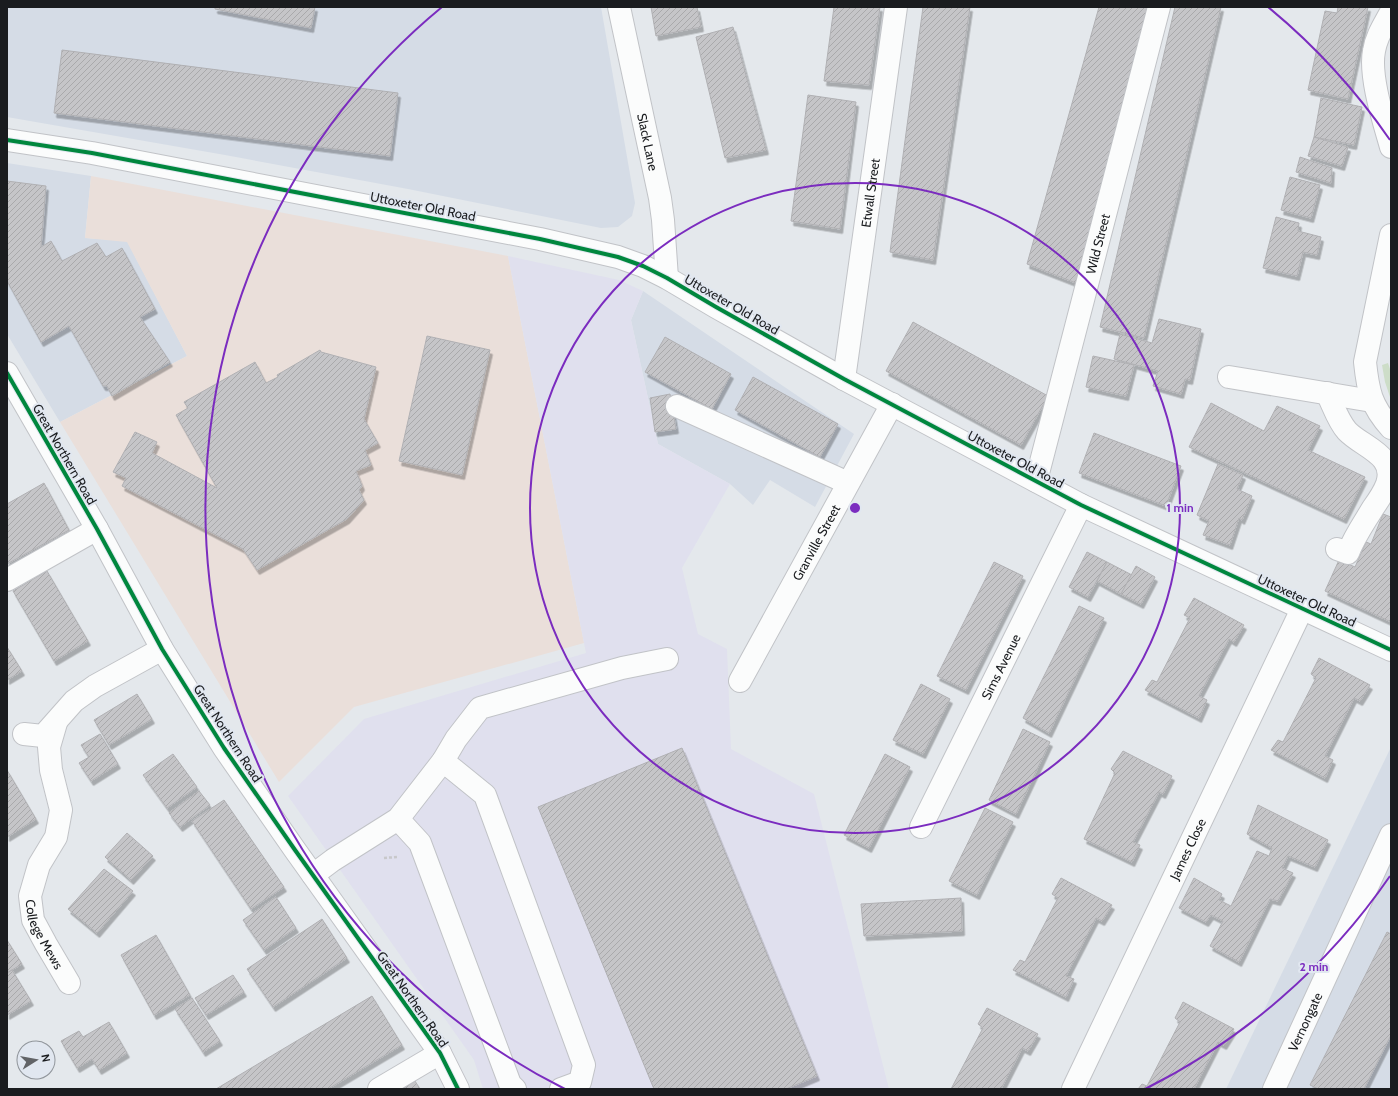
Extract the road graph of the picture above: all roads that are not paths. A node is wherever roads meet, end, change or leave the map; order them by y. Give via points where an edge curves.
1 (619, 7) edge
2 (896, 7) edge
3 (1159, 7) edge
4 (1391, 12) edge
5 (7, 140) edge
6 (1391, 147) edge
7 (1391, 234) edge
8 (667, 278) junction
9 (7, 373) edge
10 (1229, 377) dead end
11 (844, 379) junction
12 (1327, 393) junction
13 (1372, 401) junction
14 (892, 404) junction
15 (677, 406) dead end
16 (1391, 428) edge
17 (1036, 481) junction
18 (848, 483) junction
19 (1081, 505) junction
20 (97, 529) junction
21 (1337, 549) dead end
22 (7, 580) edge
23 (1302, 609) junction
24 (162, 649) junction
25 (1391, 650) edge
26 (667, 659) dead end
27 (740, 681) dead end
28 (56, 723) junction
29 (24, 734) dead end
30 (443, 761) junction
31 (398, 819) junction
32 (921, 827) dead end
33 (1389, 843) edge
34 (313, 875) junction
35 (69, 983) dead end
36 (440, 1053) junction
37 (378, 1089) edge
38 (458, 1089) edge
39 (515, 1089) edge
40 (561, 1089) edge
41 (1073, 1089) edge
42 (1274, 1089) edge

1 - 8 street, Slack Lane via 660,198
2 - 11 street, Etwall Street
3 - 17 street, Wild Street
4 - 6 street via 1378,35 1373,68
5 - 8 street, Uttoxeter Old Road via 92,153 540,239 618,257
7 - 13 street via 1365,362
8 - 11 street, Uttoxeter Old Road
9 - 20 street, Great Northern Road
10 - 12 street
11 - 14 street, Uttoxeter Old Road
12 - 13 street
12 - 21 street via 1346,430 1381,456 1387,464 1389,473 1387,484 1348,553
13 - 16 street via 1382,419
14 - 17 street, Uttoxeter Old Road
14 - 18 street, Granville Street
15 - 18 street
17 - 19 street, Uttoxeter Old Road
18 - 27 street, Granville Street
19 - 23 street, Uttoxeter Old Road
19 - 32 street, Sims Avenue
20 - 22 street
20 - 24 street, Great Northern Road
23 - 25 street, Uttoxeter Old Road
23 - 41 street, James Close
24 - 28 street, College Mews via 95,686 74,701
24 - 34 street, Great Northern Road via 224,748
26 - 30 street via 622,668 480,708
28 - 29 street, College Mews via 43,736
28 - 35 street, College Mews via 49,747 51,770 61,810 56,837 39,865 30,896 33,920
30 - 31 street
30 - 40 street via 485,795 584,1065 580,1082
31 - 34 street
31 - 39 street via 420,843 510,1084
33 - 42 street, Vernongate
34 - 36 street, Great Northern Road
36 - 37 street
36 - 38 street, Great Northern Road

